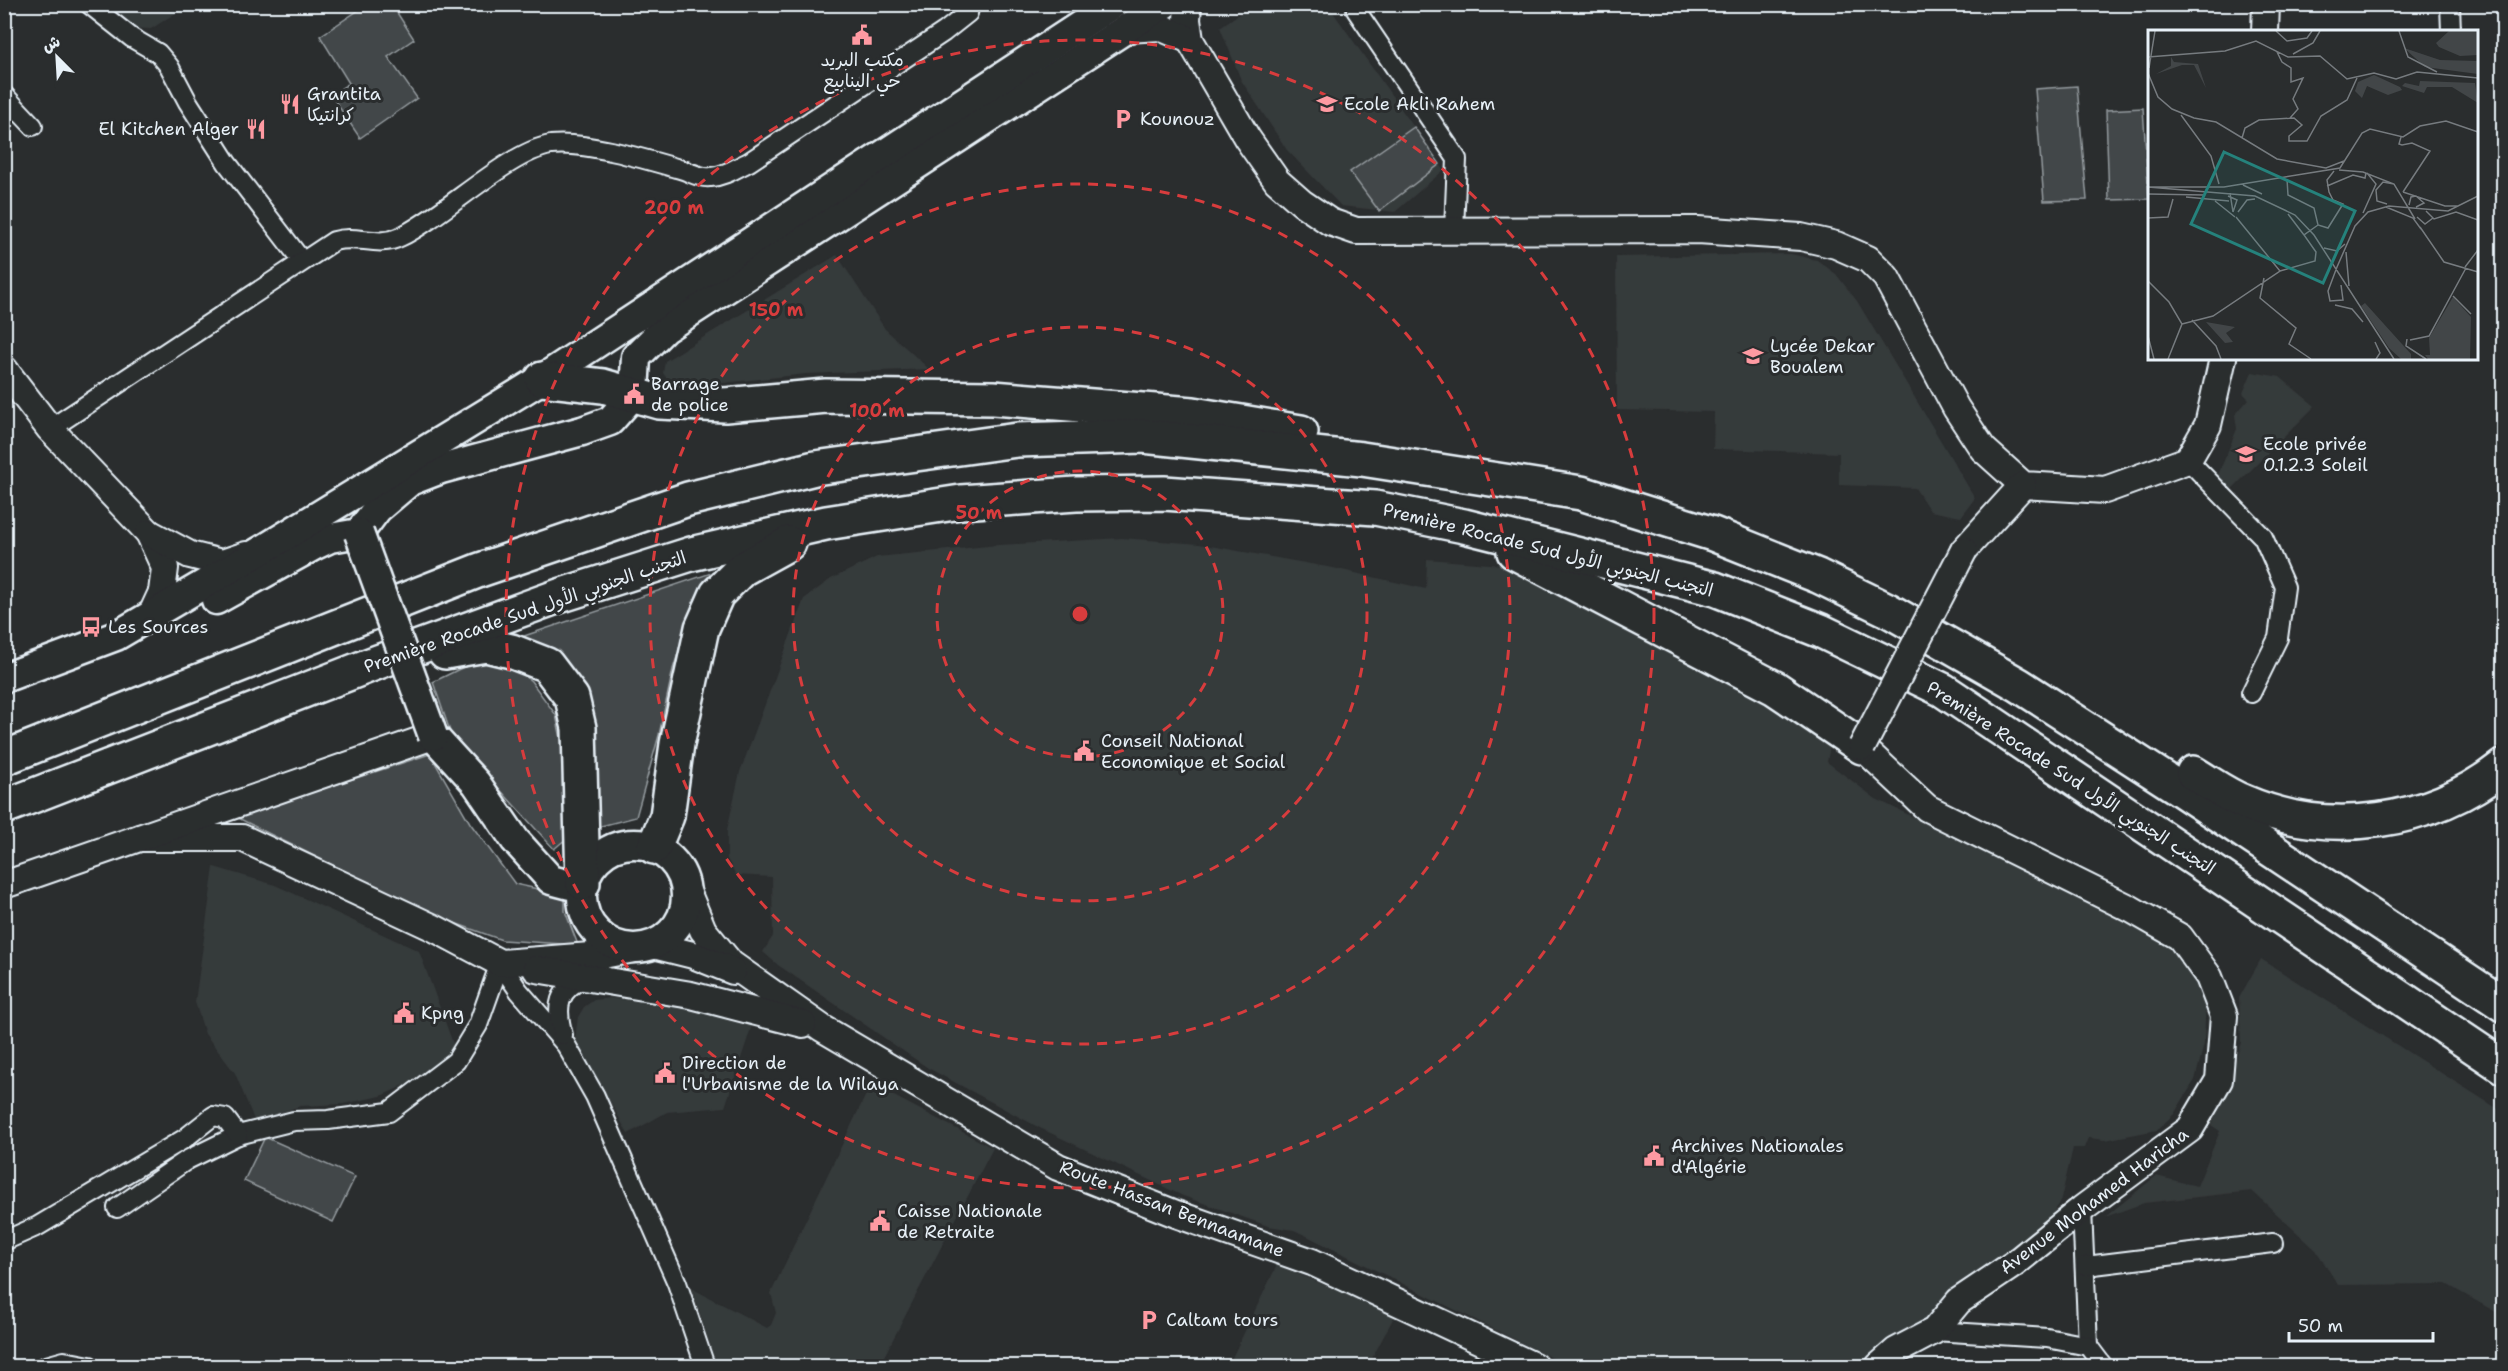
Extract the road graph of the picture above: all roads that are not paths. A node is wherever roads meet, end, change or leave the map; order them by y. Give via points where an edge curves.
1 (89, 4) edge
2 (1113, 4) edge
3 (1164, 4) edge
4 (1188, 4) edge
5 (2266, 4) edge
6 (2450, 4) edge
7 (971, 7) edge
8 (1356, 10) dead end
9 (1127, 29) junction
10 (2265, 30) edge
11 (2451, 30) edge
12 (1190, 40) junction
13 (4, 96) edge
14 (33, 126) dead end
15 (1454, 230) junction
16 (302, 261) junction
17 (2223, 360) edge
18 (4, 369) edge
19 (542, 379) junction
20 (634, 394) junction
21 (50, 429) junction
22 (2188, 460) junction
23 (2023, 485) junction
24 (1581, 493) junction
25 (826, 523) junction
26 (1464, 526) junction
27 (148, 533) junction
28 (359, 533) junction
29 (264, 549) junction
30 (150, 618) junction
31 (116, 636) junction
32 (378, 662) junction
33 (4, 678) edge
34 (2019, 686) junction
35 (2251, 693) dead end
36 (433, 736) junction
37 (1862, 747) junction
38 (4, 758) edge
39 (2504, 766) edge
40 (51, 790) junction
41 (4, 807) edge
42 (4, 817) edge
43 (140, 838) junction
44 (654, 848) junction
45 (583, 884) junction
46 (4, 885) edge
47 (686, 889) junction
48 (646, 947) junction
49 (500, 963) junction
50 (587, 977) junction
51 (760, 999) junction
52 (2504, 1005) edge
53 (566, 1045) junction
54 (2504, 1067) edge
55 (238, 1135) junction
56 (117, 1208) dead end
57 (2082, 1209) junction
58 (4, 1241) edge
59 (2273, 1243) dead end
60 (2086, 1266) junction
61 (1934, 1331) junction
62 (2088, 1346) junction
63 (45, 1366) edge
64 (90, 1366) edge
65 (705, 1366) edge
66 (1534, 1366) edge
67 (1880, 1366) edge
68 (2103, 1366) edge

1 - 16 street via 158,53 169,66 228,164
2 - 19 main road
3 - 9 main road
4 - 12 street
5 - 10 street
6 - 11 street
7 - 16 street via 925,45 725,174 708,178 640,158 552,145 527,153 399,237 374,243 349,237 334,241
8 - 15 street via 1457,159
9 - 12 street via 1160,27
9 - 20 main road via 664,329 636,357
12 - 15 street via 1253,147 1277,181 1302,203 1330,222 1356,231
13 - 14 street
15 - 23 street via 1698,230 1790,236 1836,245 1868,259 1892,286 1956,408 1983,449
16 - 21 street
17 - 22 street via 2208,425
18 - 21 street
19 - 20 highway
19 - 29 main road
20 - 24 highway via 659,402 725,405 826,396 993,398 1193,414 1409,451
20 - 28 main road via 610,421 410,481 384,502
21 - 27 street
22 - 23 street via 2105,490
22 - 35 street via 2263,537 2285,587 2278,638
23 - 37 street, bridge via 1964,550
24 - 34 highway via 1713,534 1818,576 1888,610
24 - 38 highway via 1362,459 1143,436 1017,440 815,468 688,499 491,566
25 - 26 highway, Première Rocade Sud التجنب الجنوبي الأول via 961,502 1164,493 1375,508
25 - 32 highway, Première Rocade Sud التجنب الجنوبي الأول via 691,554 560,596
25 - 44 highway via 742,568 717,594 702,628 677,744 667,816
26 - 37 highway via 1775,688
26 - 54 highway, Première Rocade Sud التجنب الجنوبي الأول via 1715,589 1821,631 1943,690
27 - 29 street via 190,555 222,563
27 - 30 street via 165,568 162,592
28 - 31 main road via 330,538 208,604
28 - 36 main road, bridge
29 - 30 main road
30 - 31 main road
31 - 33 main road
32 - 40 highway, Première Rocade Sud التجنب الجنوبي الأول
32 - 45 highway via 486,645 547,665 572,698 579,728
34 - 39 highway via 2079,705 2243,802 2296,819 2381,821 2406,815 2465,791
34 - 52 highway
36 - 43 street
36 - 45 main road via 476,783 515,840 551,880
37 - 57 street, Avenue Mohamed Haricha via 1927,808 2180,937 2209,977 2224,1016 2219,1080 2190,1129
40 - 41 highway, Première Rocade Sud التجنب الجنوبي الأول
40 - 42 highway
43 - 46 street
43 - 49 street via 242,838
44 - 45 main road via 625,844 610,849 598,858
44 - 47 main road via 679,869
45 - 48 main road via 585,916 594,930 622,947
47 - 48 main road via 684,914 677,927
47 - 51 street, Route Hassan Bennaamane via 703,930
48 - 49 street via 603,955
48 - 51 street, Route Hassan Bennaamane via 712,962
49 - 50 street
49 - 53 street
49 - 55 street via 478,1025 456,1061 389,1112 294,1121
50 - 51 street via 691,995
50 - 53 street via 574,982 559,1001 556,1013
51 - 66 street, Route Hassan Bennaamane via 822,1029 1058,1167 1312,1262
53 - 65 street via 595,1096 677,1283
55 - 56 street via 187,1160
55 - 58 street via 225,1118 213,1116 184,1139 38,1226
57 - 60 street
57 - 61 street, Avenue Mohamed Haricha via 2014,1264 1959,1301
59 - 60 street
60 - 62 street
61 - 62 street via 2047,1338
61 - 67 street, Avenue Mohamed Haricha via 1896,1351
62 - 68 street
63 - 64 street via 64,1361

